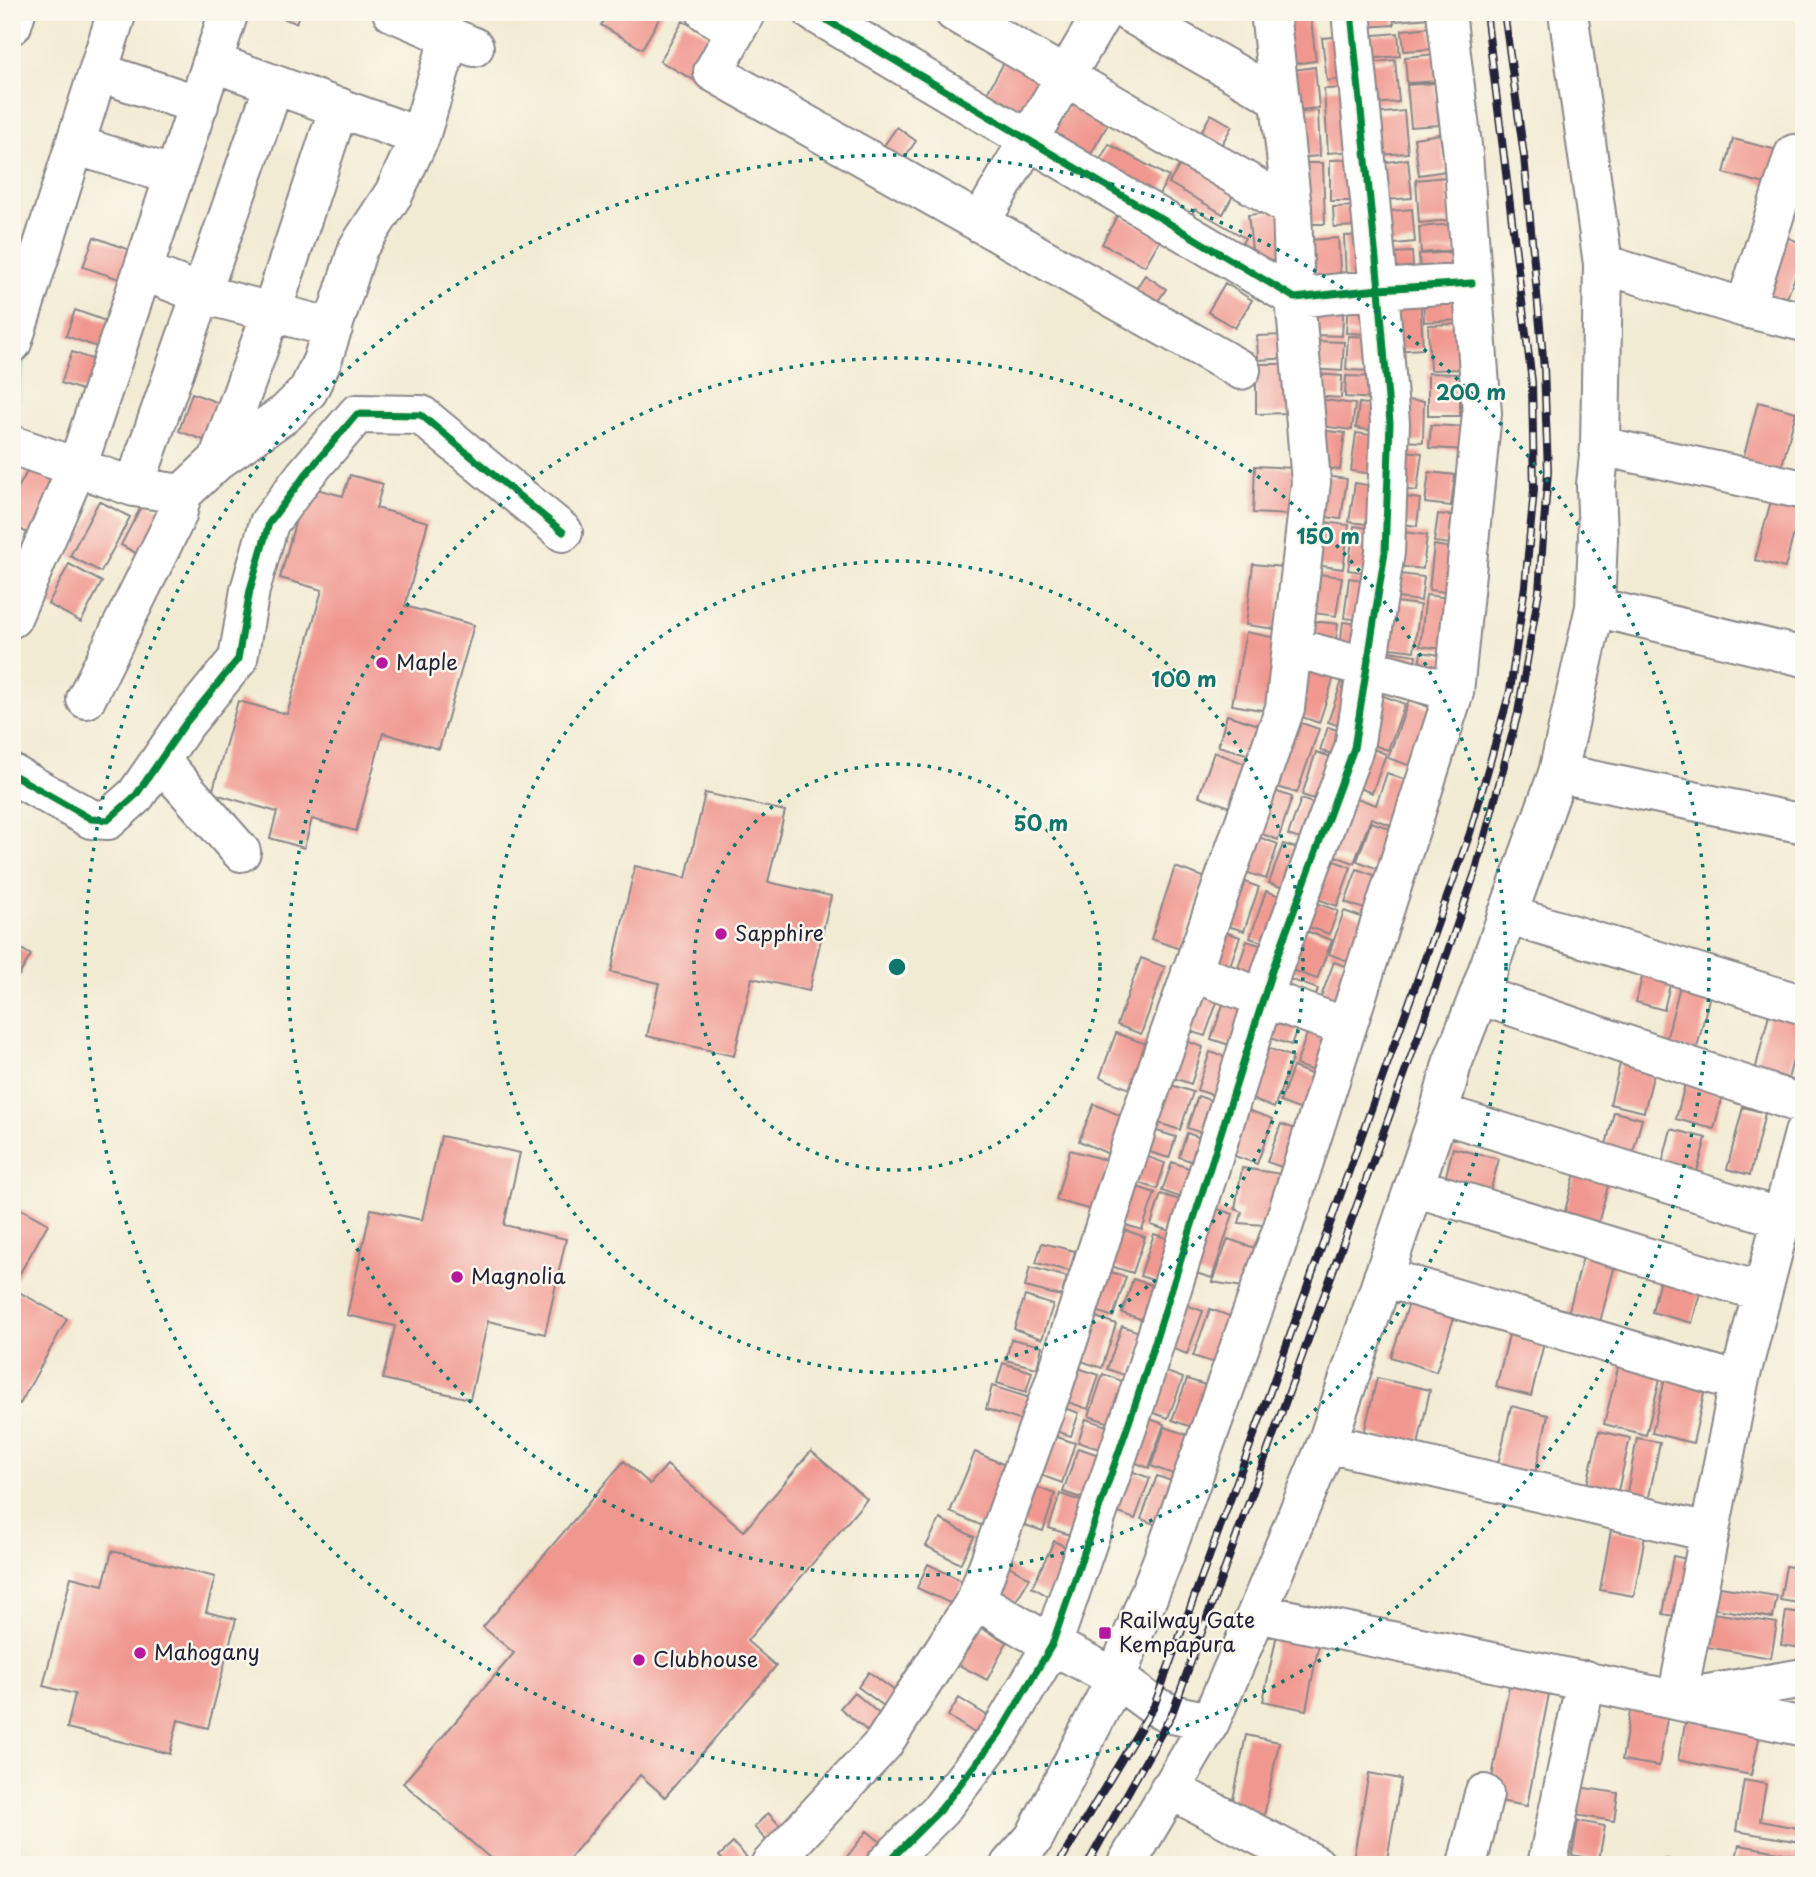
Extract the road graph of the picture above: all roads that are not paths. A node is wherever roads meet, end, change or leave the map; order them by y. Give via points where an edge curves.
1 (16, 12) edge
2 (117, 12) edge
3 (392, 12) edge
4 (813, 12) edge
5 (954, 12) edge
6 (1104, 12) edge
7 (1128, 12) edge
8 (1270, 12) edge
9 (1350, 12) edge
10 (1446, 12) edge
11 (1568, 12) edge
12 (218, 15) edge
13 (729, 18) edge
14 (12, 25) edge
15 (212, 62) junction
16 (98, 72) junction
17 (1067, 78) junction
18 (274, 85) junction
19 (1280, 99) junction
20 (198, 105) junction
21 (339, 107) junction
22 (420, 137) junction
23 (1029, 140) junction
24 (75, 145) junction
25 (1800, 146) edge
26 (175, 176) junction
27 (1292, 208) junction
28 (979, 223) junction
29 (1604, 264) junction
30 (144, 271) junction
31 (1472, 283) junction
32 (1379, 289) junction
33 (202, 294) junction
34 (1295, 298) junction
35 (1745, 308) junction
36 (272, 311) junction
37 (1804, 322) edge
38 (333, 328) junction
39 (15, 334) edge
40 (1241, 370) dead end
41 (15, 446) edge
42 (1600, 446) junction
43 (218, 460) junction
44 (77, 467) junction
45 (134, 487) junction
46 (1804, 490) edge
47 (182, 494) junction
48 (563, 532) dead end
49 (1595, 607) junction
50 (12, 618) edge
51 (1292, 647) junction
52 (1804, 657) edge
53 (1367, 669) junction
54 (1454, 692) junction
55 (86, 699) dead end
56 (160, 760) junction
57 (1558, 773) junction
58 (12, 774) edge
59 (1804, 824) edge
60 (241, 852) dead end
61 (1507, 915) junction
62 (1191, 972) junction
63 (1479, 996) junction
64 (1264, 999) junction
65 (1804, 1005) edge
66 (1346, 1027) junction
67 (1804, 1105) edge
68 (1439, 1113) junction
69 (1804, 1133) edge
70 (1414, 1187) junction
71 (1781, 1218) junction
72 (1383, 1277) junction
73 (1762, 1292) junction
74 (1739, 1382) junction
75 (1327, 1443) junction
76 (1709, 1532) junction
77 (976, 1600) junction
78 (1257, 1613) junction
79 (1052, 1645) junction
80 (1116, 1678) junction
81 (1804, 1678) edge
82 (1586, 1680) junction
83 (1677, 1699) junction
84 (1209, 1722) junction
85 (1804, 1727) edge
86 (1169, 1789) junction
87 (1484, 1794) dead end
88 (770, 1865) edge
89 (885, 1865) edge
90 (1010, 1865) edge
91 (1126, 1865) edge
92 (1316, 1865) edge
93 (1467, 1865) edge
94 (1547, 1865) edge

1 - 14 street
2 - 16 street
3 - 22 street via 462,41
4 - 23 street
5 - 17 street
6 - 17 street
7 - 19 street
8 - 19 street
9 - 32 street
10 - 31 street
11 - 29 street
12 - 15 street
13 - 28 street via 713,72
15 - 18 street
15 - 20 street
16 - 20 street
16 - 24 street
17 - 23 street
17 - 27 street
18 - 21 street
18 - 33 street
19 - 27 street
20 - 26 street
21 - 22 street
21 - 36 street
22 - 38 street via 394,193 358,247
23 - 28 street
23 - 34 street
24 - 26 street
24 - 39 street
25 - 35 street
26 - 30 street
27 - 34 street
28 - 40 street
29 - 35 street
29 - 42 street
30 - 33 street
30 - 44 street
31 - 32 street
31 - 54 street via 1482,413
32 - 34 street
32 - 53 street via 1390,423 1385,552
33 - 36 street
33 - 45 street
34 - 51 street via 1311,482
35 - 37 street
36 - 38 street
36 - 43 street
38 - 43 street via 308,391 286,413
41 - 44 street
42 - 46 street
42 - 49 street
43 - 47 street
44 - 45 street
44 - 50 street
45 - 47 street
47 - 55 street via 177,514
48 - 56 street via 421,415 357,414 269,523 250,590 238,659
49 - 52 street
49 - 57 street
51 - 53 street
51 - 62 street via 1285,708
53 - 54 street
53 - 64 street via 1354,748
54 - 66 street
56 - 58 street via 136,795 108,820 91,819
56 - 60 street
57 - 59 street
57 - 61 street
61 - 63 street
61 - 65 street
62 - 64 street
62 - 77 street via 1054,1384
63 - 67 street
63 - 68 street via 1452,1064
64 - 66 street
64 - 79 street via 1136,1402
66 - 80 street via 1283,1227
68 - 70 street
68 - 71 street
69 - 71 street
70 - 72 street
70 - 73 street
71 - 73 street
72 - 74 street
72 - 75 street
73 - 74 street
74 - 76 street
75 - 76 street
75 - 78 street
76 - 83 street
77 - 79 street
77 - 88 street via 883,1744
78 - 82 street
78 - 84 street
79 - 80 street
79 - 89 street via 993,1741 941,1809
80 - 84 street via 1154,1706
80 - 90 street via 1034,1838
81 - 83 street
82 - 83 street
82 - 94 street
83 - 85 street
84 - 86 street
86 - 91 street
86 - 92 street
87 - 93 street

